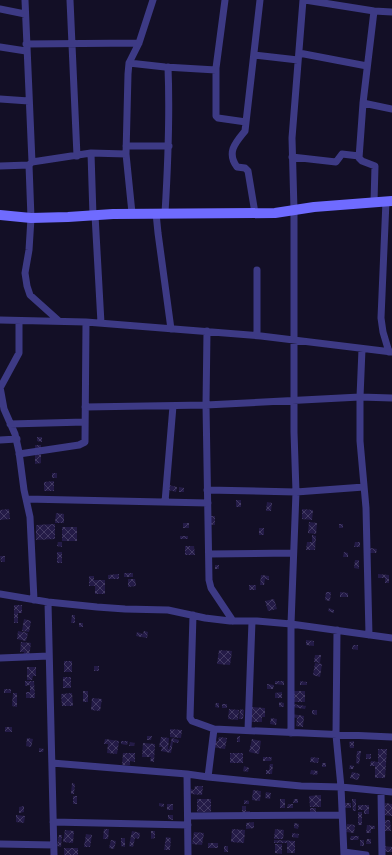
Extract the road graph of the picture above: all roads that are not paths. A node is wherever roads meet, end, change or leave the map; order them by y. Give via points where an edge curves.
1 (25, 0) edge
2 (70, 0) edge
3 (153, 0) edge
4 (225, 0) edge
5 (260, 0) edge
6 (304, 0) edge
7 (329, 2) edge
8 (0, 9) edge
9 (374, 11) junction
10 (392, 12) edge
11 (25, 14) junction
12 (71, 43) junction
13 (139, 43) junction
14 (0, 48) edge
15 (26, 48) junction
16 (254, 55) junction
17 (298, 57) junction
18 (129, 63) junction
19 (368, 66) junction
20 (168, 67) junction
21 (216, 70) junction
22 (0, 99) edge
23 (29, 101) junction
24 (363, 103) junction
25 (392, 109) edge
26 (246, 122) junction
27 (126, 146) junction
28 (169, 146) junction
29 (91, 154) junction
30 (126, 154) junction
31 (77, 156) junction
32 (359, 156) junction
33 (292, 157) junction
34 (30, 164) junction
35 (0, 166) edge
36 (389, 201) edge
37 (374, 202) junction
38 (294, 210) junction
39 (160, 213) junction
40 (255, 213) junction
41 (132, 214) junction
42 (0, 215) edge
43 (94, 215) junction
44 (31, 218) junction
45 (383, 257) junction
46 (392, 258) edge
47 (257, 270) dead end
48 (0, 320) edge
49 (19, 321) junction
50 (59, 321) junction
51 (86, 322) junction
52 (101, 323) junction
53 (171, 329) junction
54 (207, 332) junction
55 (257, 336) junction
56 (294, 340) junction
57 (362, 349) junction
58 (391, 352) edge
59 (0, 388) edge
60 (360, 398) junction
61 (392, 398) edge
62 (294, 400) junction
63 (3, 402) junction
64 (206, 405) junction
65 (173, 406) junction
66 (85, 407) junction
67 (0, 410) edge
68 (85, 422) junction
69 (10, 424) junction
70 (17, 439) junction
71 (0, 440) edge
72 (19, 454) junction
73 (364, 487) junction
74 (208, 490) junction
75 (296, 492) junction
76 (26, 499) junction
77 (164, 502) junction
78 (208, 503) junction
79 (293, 553) junction
80 (209, 554) junction
81 (0, 594) edge
82 (34, 600) junction
83 (48, 602) junction
84 (193, 615) junction
85 (233, 621) junction
86 (252, 621) junction
87 (291, 624) junction
88 (337, 630) junction
89 (369, 634) junction
90 (392, 638) edge
91 (49, 656) junction
92 (0, 658) edge
93 (214, 729) junction
94 (248, 730) junction
95 (291, 732) junction
96 (336, 734) junction
97 (392, 737) edge
98 (52, 763) junction
99 (187, 774) junction
100 (208, 777) junction
101 (341, 787) junction
102 (381, 791) junction
103 (392, 792) edge
104 (342, 815) junction
105 (188, 816) junction
106 (53, 822) junction
107 (188, 826) junction
108 (0, 844) edge
109 (54, 845) junction
110 (344, 854) edge
111 (54, 855) edge
112 (188, 855) edge
113 (366, 855) edge
114 (382, 855) edge

1 - 11 street
2 - 12 street
3 - 13 street
4 - 21 street
5 - 16 street
6 - 7 street
6 - 17 street
7 - 9 street
8 - 11 street
9 - 10 street
9 - 19 street
11 - 15 street
12 - 13 street
12 - 15 street
12 - 31 street
13 - 18 street
14 - 15 street
15 - 23 street
16 - 17 street
16 - 26 street
17 - 19 street
17 - 33 street
18 - 20 street
18 - 27 street
19 - 24 street
20 - 21 street
20 - 28 street
21 - 26 street via 216,116
22 - 23 street
23 - 34 street
24 - 25 street
24 - 32 street
26 - 40 street via 245,131 233,147 232,156 237,167 248,171
27 - 28 street
27 - 30 street
28 - 39 street
29 - 30 street
29 - 31 street
29 - 43 street
30 - 41 street
31 - 34 street
32 - 33 street via 342,154 336,162
32 - 37 street via 362,162 375,166
33 - 38 street
34 - 35 street
34 - 44 street
36 - 37 street
36 - 45 street
37 - 38 street
38 - 40 street
38 - 56 street
39 - 40 street
39 - 41 street
39 - 53 street via 158,233
41 - 43 street
42 - 44 street
43 - 44 street
43 - 52 street
44 - 50 street via 26,286 30,295
45 - 46 street
45 - 58 street via 381,318 383,332
47 - 55 street
48 - 49 street
49 - 50 street
49 - 59 street via 19,353
50 - 51 street
51 - 52 street
51 - 66 street
52 - 53 street
53 - 54 street
54 - 55 street
54 - 64 street
55 - 56 street
56 - 57 street
56 - 62 street
57 - 58 street
57 - 60 street
59 - 63 street
60 - 61 street
60 - 62 street
60 - 73 street
62 - 64 street
62 - 75 street
63 - 67 street
63 - 69 street
64 - 65 street
64 - 74 street
65 - 66 street
65 - 77 street
66 - 68 street
68 - 69 street
68 - 72 street via 83,444
69 - 70 street
70 - 71 street
70 - 72 street
72 - 76 street
73 - 75 street
73 - 89 street
74 - 75 street
74 - 78 street
75 - 79 street
76 - 77 street
76 - 82 street via 31,531
77 - 78 street
78 - 80 street
79 - 80 street
79 - 87 street
80 - 85 street via 211,588
81 - 82 street
82 - 83 street
83 - 84 street via 125,609 163,609
83 - 91 street
84 - 85 street
84 - 93 street via 190,720
85 - 86 street
86 - 87 street
86 - 94 street
87 - 88 street
87 - 95 street
88 - 89 street
88 - 96 street
89 - 90 street
91 - 92 street
91 - 98 street
93 - 94 street
93 - 100 street
94 - 95 street
95 - 96 street
96 - 97 street
96 - 101 street
98 - 99 street
98 - 106 street
99 - 100 street
99 - 105 street
100 - 101 street via 301,786
101 - 102 street
101 - 104 street
102 - 103 street
102 - 114 street
104 - 105 street
104 - 110 street
105 - 107 street
106 - 107 street
106 - 109 street
107 - 112 street
108 - 109 street
109 - 111 street
110 - 113 street

